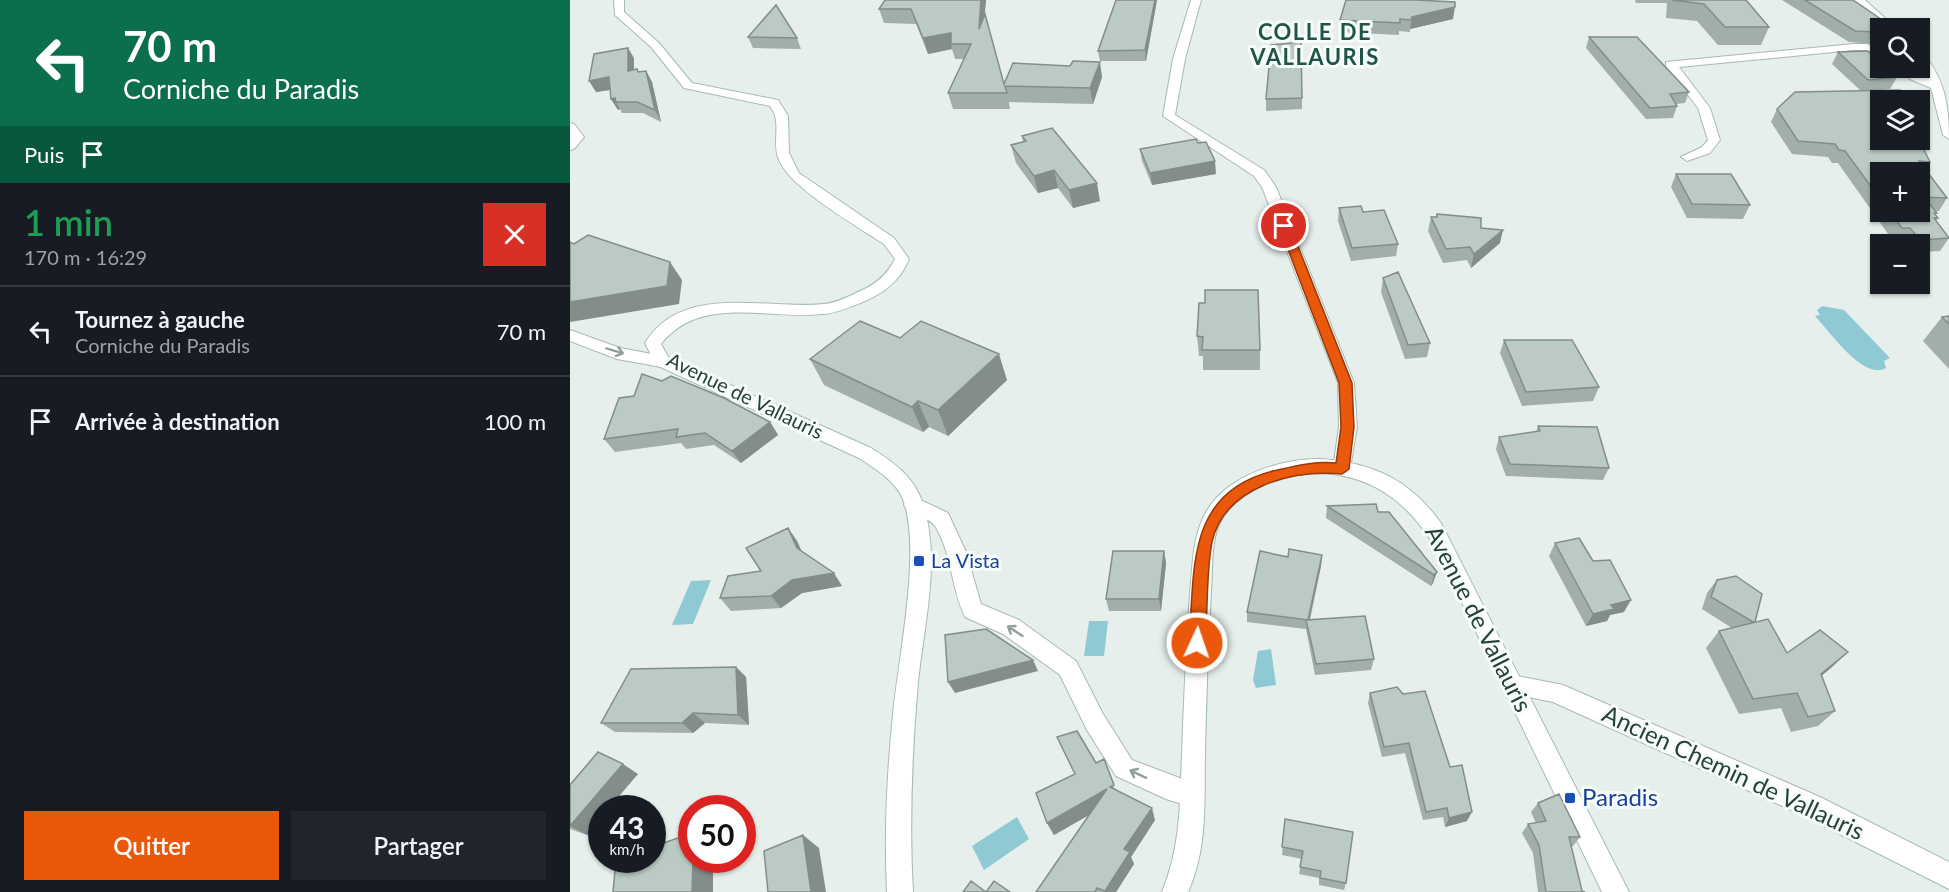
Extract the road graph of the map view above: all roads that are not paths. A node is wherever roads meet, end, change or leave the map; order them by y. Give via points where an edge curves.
1 (620, 0) edge
2 (1196, 0) edge
3 (1859, 0) edge
4 (1880, 18) edge
5 (1870, 48) edge
6 (1930, 69) edge
7 (1916, 78) edge
8 (1937, 86) junction
9 (570, 127) edge
10 (1949, 135) edge
11 (570, 146) edge
12 (1687, 157) dead end
13 (570, 335) edge
14 (662, 361) junction
15 (1342, 469) junction
16 (914, 505) junction
17 (1512, 685) junction
18 (1192, 795) junction
19 (1949, 876) edge
20 (900, 892) edge
21 (1175, 892) edge
22 (1616, 892) edge

1 - 14 street, Avenue de Vallauris via 619,13 654,43 678,79 688,86 774,103 785,122 783,151 797,178 889,241 902,259 890,279 877,290 838,306 711,310 677,318 665,325 652,343
2 - 15 street via 1179,59 1169,116 1259,173 1269,187 1346,383 1348,427
3 - 4 street
5 - 12 street via 1670,64 1702,99 1713,125 1714,140 1706,150
6 - 8 street
7 - 8 street
8 - 10 street
9 - 11 street via 578,137
13 -> 14 street via 617,353
14 - 16 street, Avenue de Vallauris via 865,453 889,469 907,489
15 - 17 street, Avenue de Vallauris via 1374,476 1405,494 1424,513
15 - 18 street, Avenue de Vallauris via 1314,466 1260,480 1235,493 1216,514 1205,543 1200,599
18 -> 16 street via 1124,768 1068,668 1011,627 972,610 956,552 941,519
16 - 20 street, Avenue de Vallauris via 919,561 899,767 896,827
17 - 19 street, Ancien Chemin de Vallauris via 1554,692 1811,806
17 - 22 street, Avenue de Vallauris
18 - 21 street, Avenue de Vallauris via 1190,846

